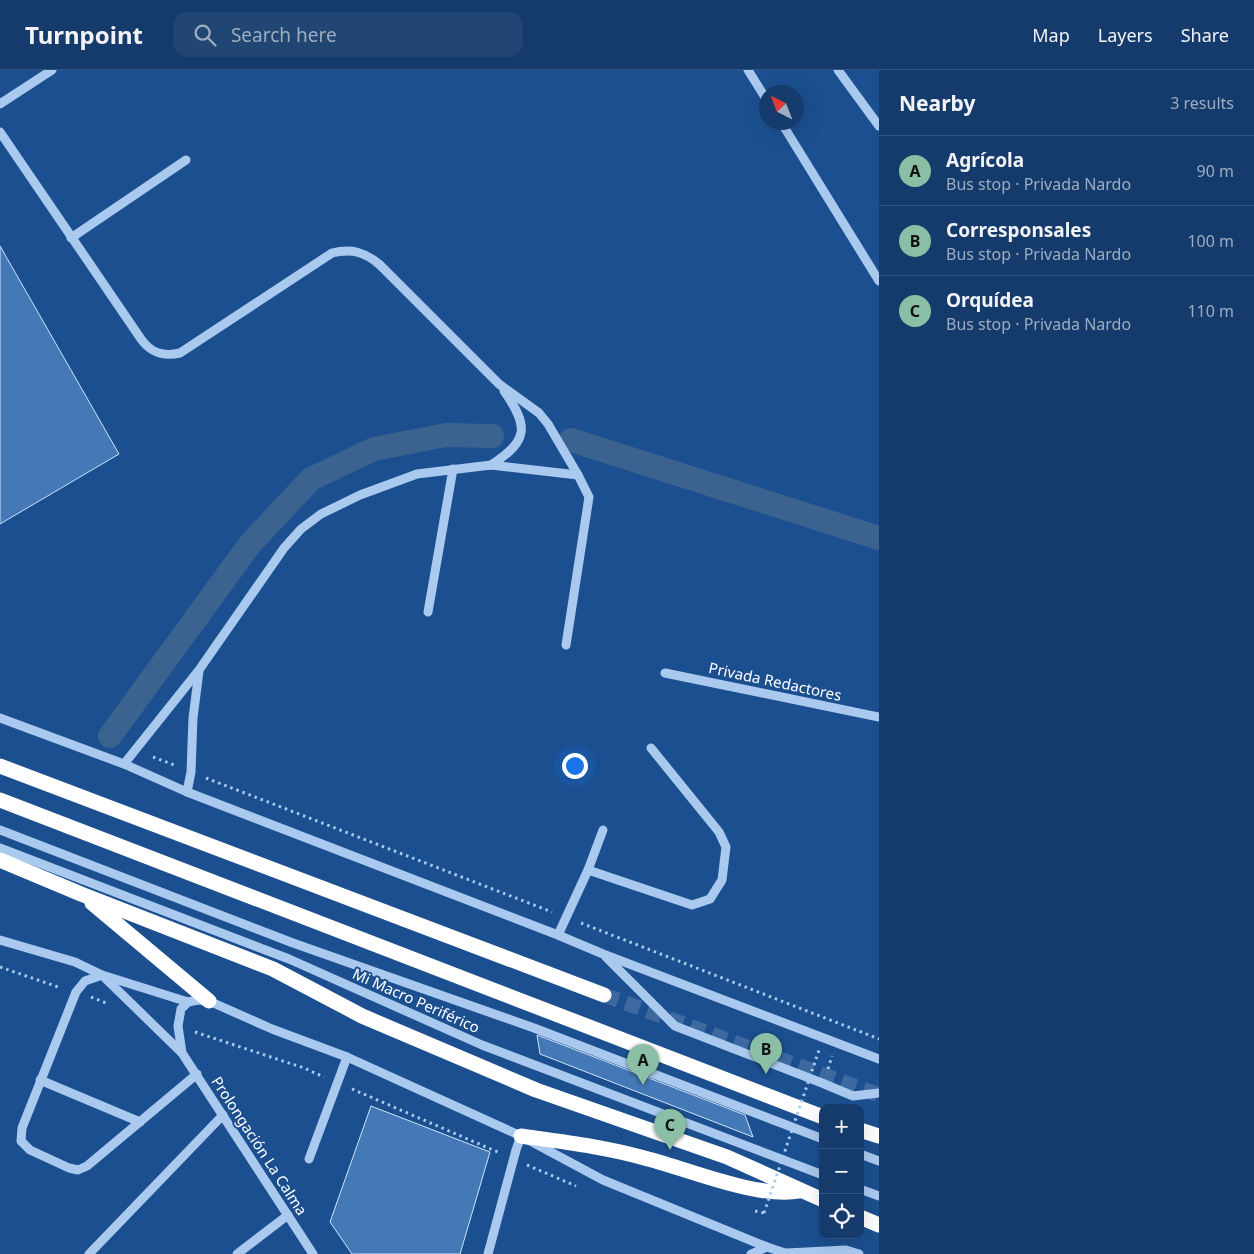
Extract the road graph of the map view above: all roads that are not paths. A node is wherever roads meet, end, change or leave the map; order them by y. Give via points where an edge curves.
1 (52, 70) edge
2 (748, 70) edge
3 (838, 70) edge
4 (759, 88) edge
5 (0, 104) edge
6 (879, 126) edge
7 (786, 130) edge
8 (0, 132) edge
9 (186, 160) dead end
10 (71, 238) junction
11 (879, 281) edge
12 (499, 384) junction
13 (491, 464) junction
14 (453, 469) junction
15 (578, 475) junction
16 (428, 612) dead end
17 (566, 645) dead end
18 (199, 670) junction
19 (665, 673) dead end
20 (879, 717) edge
21 (0, 718) edge
22 (651, 748) dead end
23 (124, 764) junction
24 (0, 766) edge
25 (187, 792) junction
26 (0, 800) edge
27 (0, 830) edge
28 (603, 830) dead end
29 (0, 848) edge
30 (0, 860) edge
31 (588, 870) junction
32 (81, 894) junction
33 (558, 934) junction
34 (0, 940) edge
35 (603, 954) junction
36 (102, 975) junction
37 (604, 994) tunnel mouth
38 (209, 1001) junction
39 (188, 1002) junction
40 (182, 1053) junction
41 (347, 1058) junction
42 (879, 1059) edge
43 (196, 1074) junction
44 (40, 1080) junction
45 (879, 1093) edge
46 (223, 1115) junction
47 (819, 1115) edge
48 (140, 1122) junction
49 (864, 1131) edge
50 (521, 1136) junction
51 (879, 1136) edge
52 (819, 1137) edge
53 (864, 1155) edge
54 (310, 1159) dead end
55 (879, 1161) edge
56 (819, 1172) edge
57 (864, 1190) edge
58 (801, 1191) junction
59 (879, 1196) edge
60 (819, 1198) edge
61 (864, 1210) edge
62 (288, 1215) junction
63 (879, 1215) edge
64 (864, 1219) edge
65 (879, 1225) edge
66 (767, 1247) junction
67 (89, 1254) edge
68 (238, 1254) edge
69 (313, 1254) edge
70 (488, 1254) edge
71 (751, 1254) edge
72 (787, 1254) edge
73 (859, 1254) edge

1 - 5 street
2 - 4 street
3 - 6 street
7 - 11 street
8 - 10 street
9 - 10 street
10 - 12 street via 146,346 162,355 180,353 322,258 337,252 354,251 364,253 380,265
12 - 13 street via 516,408 521,430 518,443 507,455
12 - 15 street via 548,424
13 - 14 street
13 - 15 street
14 - 16 street
14 - 18 street via 416,474 360,495 321,514 301,529 270,567
15 - 17 street via 589,496
18 - 23 street
18 - 25 street
19 - 20 street, Privada Redactores
21 - 23 street
22 - 31 street via 719,832 726,847 722,880 710,899 692,905
23 - 25 street
24 - 37 highway
25 - 33 street
26 - 47 highway
27 - 52 street, Mi Macro Periférico via 293,943 534,1028
28 - 31 street
29 - 56 street, Mi Macro Periférico via 289,959 482,1045
30 - 32 highway
31 - 33 street
32 - 38 highway
32 - 58 highway via 273,969 362,1016 536,1090 727,1158
33 - 35 street
34 - 36 street, Prolongación La Calma via 75,962
35 - 42 street
35 - 45 street via 675,1026 853,1096
36 - 39 street
36 - 40 street, Prolongación La Calma
36 - 44 street via 84,981 76,992
38 - 39 street
38 - 41 street
39 - 40 street, Prolongación La Calma via 181,1009 178,1026
40 - 43 street, Prolongación La Calma
41 - 50 street
41 - 54 street
43 - 46 street, Prolongación La Calma
43 - 48 street
44 - 48 street
44 - 48 street via 22,1128 21,1141 30,1150 68,1168 78,1170 87,1166
46 - 62 street, Prolongación La Calma
46 - 67 street
49 - 51 highway
50 - 58 highway via 647,1158 751,1189 786,1193
50 - 66 street via 603,1180
50 - 70 street
53 - 55 street
57 - 59 street
58 - 60 highway
61 - 63 highway
62 - 68 street
62 - 69 street, Prolongación La Calma
64 - 65 highway
66 - 71 street
66 - 72 street
72 - 73 street via 846,1250

